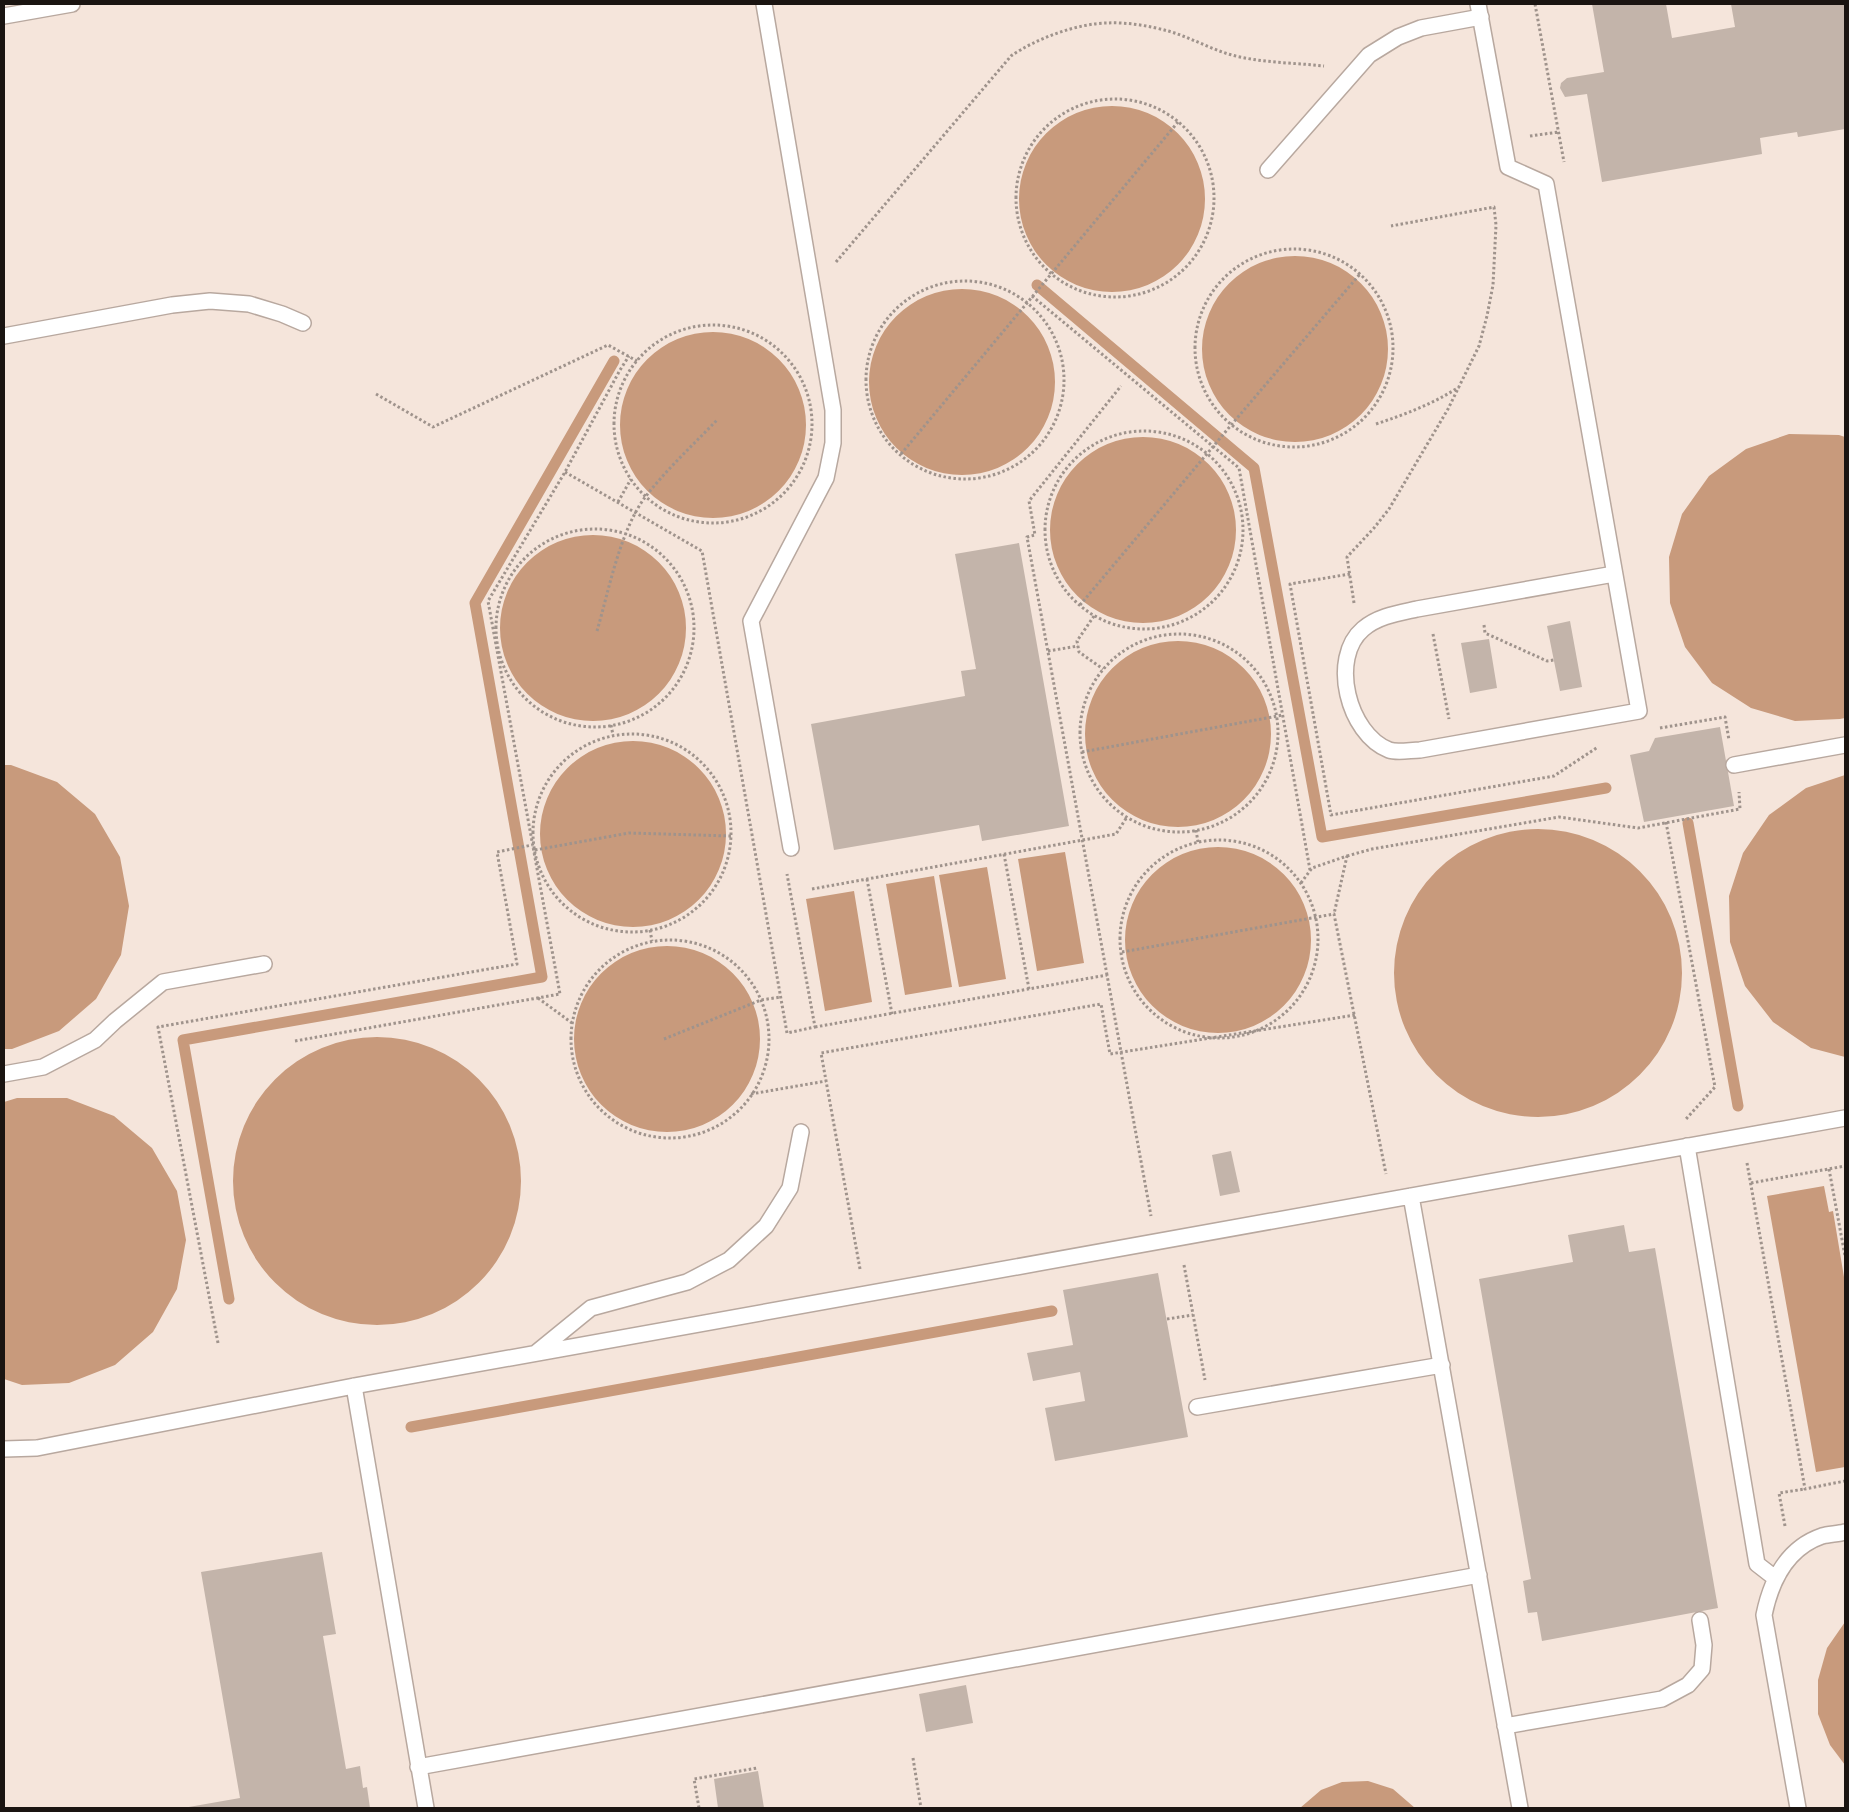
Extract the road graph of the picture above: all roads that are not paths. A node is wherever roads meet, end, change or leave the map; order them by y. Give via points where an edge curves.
1 (72, 4) edge
2 (764, 4) edge
3 (1480, 10) edge
4 (4, 16) edge
5 (1268, 170) dead end
6 (303, 323) dead end
7 (4, 336) edge
8 (1614, 574) junction
9 (1845, 745) edge
10 (1734, 765) road end
11 (791, 848) road end
12 (264, 964) dead end
13 (4, 1074) edge
14 (1845, 1118) edge
15 (801, 1132) dead end
16 (1687, 1146) junction
17 (1412, 1196) junction
18 (535, 1354) junction
19 (1442, 1365) junction
20 (354, 1386) junction
21 (1203, 1406) road end
22 (4, 1449) edge
23 (1845, 1532) edge
24 (1479, 1575) junction
25 (1775, 1578) junction
26 (1700, 1620) dead end
27 (1505, 1726) junction
28 (418, 1767) junction
29 (426, 1808) edge
30 (1520, 1808) edge
31 (1798, 1808) edge

1 - 4 lane
2 - 11 lane via 833,410 833,443 826,478 752,621
3 - 5 lane via 1398,37 1369,55
3 - 8 lane via 1508,167 1546,184
6 - 7 lane via 249,304 210,301
8 - 8 lane via 1386,616 1363,629 1348,650 1346,676 1355,718 1371,738 1390,750 1420,750 1639,712
9 - 10 lane
12 - 13 lane via 163,982 95,1040 43,1067
14 - 16 lane
15 - 18 lane via 790,1188 766,1226 729,1260 687,1282 591,1308
16 - 17 lane
16 - 25 lane via 1757,1564
17 - 18 lane
17 - 19 lane
18 - 20 lane
19 - 21 lane
19 - 24 lane
20 - 22 lane via 37,1448
20 - 28 lane
23 - 25 lane via 1822,1536 1803,1546 1783,1565
24 - 27 lane
24 - 28 lane
25 - 31 lane via 1764,1615
26 - 27 lane via 1704,1645 1702,1669 1688,1685 1662,1699
27 - 30 lane
28 - 29 lane

